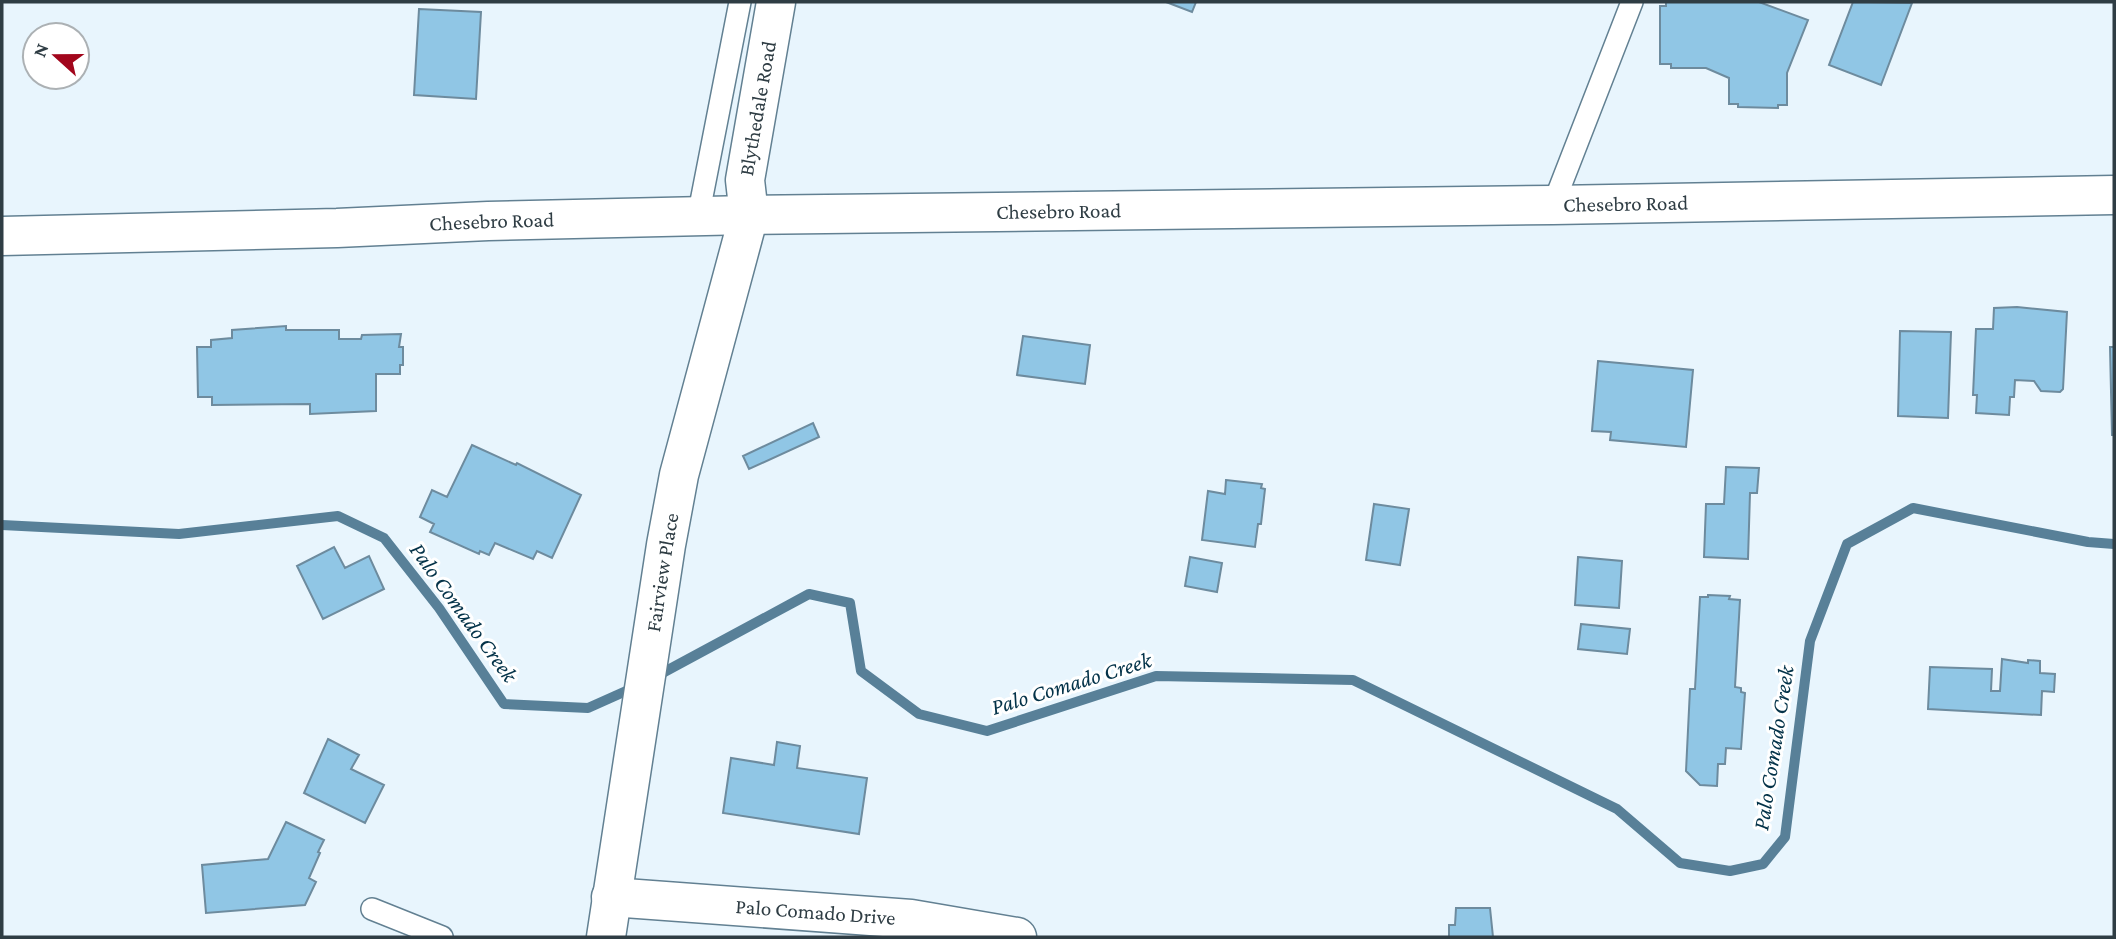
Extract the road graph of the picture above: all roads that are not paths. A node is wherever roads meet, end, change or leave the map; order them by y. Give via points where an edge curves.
1 (740, 2) edge
2 (776, 2) edge
3 (1632, 2) edge
4 (2114, 195) edge
5 (1553, 205) junction
6 (749, 215) junction
7 (698, 217) junction
8 (2, 236) edge
9 (611, 898) junction
10 (372, 909) dead end
11 (442, 937) edge
12 (606, 937) edge
13 (1017, 937) edge

1 - 7 lane
2 - 6 street, Blythedale Road via 745,180
3 - 5 lane
4 - 5 street, Chesebro Road
5 - 6 street, Chesebro Road
6 - 7 street, Chesebro Road
6 - 9 street, Fairview Place via 679,475
7 - 8 street, Chesebro Road
9 - 12 street, Fairview Place
9 - 13 street, Palo Comado Drive via 911,919
10 - 11 lane

